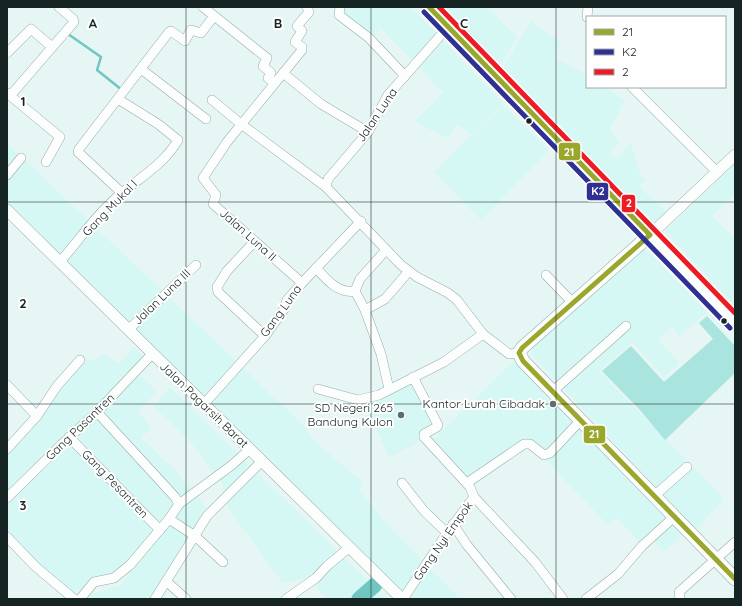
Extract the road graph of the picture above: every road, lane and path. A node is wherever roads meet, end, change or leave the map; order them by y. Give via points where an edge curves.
1 (59, 7) edge
2 (203, 7) edge
3 (307, 7) edge
4 (340, 7) edge
5 (429, 7) edge
6 (214, 16) junction
7 (448, 27) junction
8 (52, 47) junction
9 (7, 53) edge
10 (141, 69) junction
11 (283, 72) junction
12 (405, 76) junction
13 (274, 83) junction
14 (633, 88) edge
15 (8, 94) edge
16 (118, 99) junction
17 (212, 100) dead end
18 (206, 119) dead end
19 (241, 124) junction
20 (368, 132) junction
21 (735, 155) edge
22 (21, 158) dead end
23 (46, 162) dead end
24 (717, 172) junction
25 (7, 175) edge
26 (326, 186) junction
27 (122, 193) junction
28 (7, 210) edge
29 (361, 221) junction
30 (650, 235) junction
31 (254, 242) junction
32 (386, 250) junction
33 (60, 262) junction
34 (196, 265) dead end
35 (316, 268) junction
36 (409, 271) junction
37 (546, 275) dead end
38 (302, 283) junction
39 (355, 291) junction
40 (573, 303) junction
41 (365, 310) junction
42 (735, 323) edge
43 (626, 326) dead end
44 (128, 330) junction
45 (483, 334) junction
46 (265, 336) junction
47 (519, 353) junction
48 (152, 354) junction
49 (80, 360) dead end
50 (413, 378) junction
51 (7, 386) edge
52 (318, 389) dead end
53 (390, 389) junction
54 (552, 392) junction
55 (204, 404) junction
56 (97, 412) junction
57 (37, 416) junction
58 (580, 421) junction
59 (69, 437) junction
60 (7, 449) edge
61 (250, 449) junction
62 (262, 461) junction
63 (687, 467) dead end
64 (402, 483) dead end
65 (467, 483) junction
66 (654, 496) junction
67 (474, 497) junction
68 (7, 498) edge
69 (179, 504) junction
70 (674, 517) junction
71 (169, 519) junction
72 (453, 524) junction
73 (160, 530) junction
74 (447, 533) junction
75 (196, 536) junction
76 (7, 537) edge
77 (735, 542) edge
78 (350, 547) junction
79 (716, 560) junction
80 (223, 562) dead end
81 (735, 579) edge
82 (166, 582) junction
83 (74, 599) edge
84 (80, 599) edge
85 (155, 599) edge
86 (186, 599) edge
87 (286, 599) edge
88 (403, 599) edge
89 (511, 599) edge
90 (563, 599) edge
91 (586, 599) edge
92 (680, 599) edge

1 - 8 street via 74,22
2 - 6 street
3 - 11 street via 309,12 298,25 302,31 295,42 302,49
4 - 12 street via 339,15 369,38
5 - 7 main road
6 - 10 street via 201,33 191,30 185,41 170,31
6 - 13 street via 267,58 263,66 271,73 268,78
7 - 12 street, Jalan Luna
7 - 30 main road
8 - 9 street via 31,29
8 - 15 street
10 - 16 street
10 - 18 street
11 - 13 street
11 - 20 street via 321,104
12 - 20 street, Jalan Luna via 388,95
13 - 19 street
14 - 24 street
15 - 23 street via 60,137
16 - 27 street via 78,151
16 - 27 street, Gang Mukal I via 178,140 148,174 140,177
17 - 19 street
19 - 26 street
19 - 31 street, Jalan Luna II via 204,178 216,195 213,204
20 - 26 street, Jalan Luna via 328,179
21 - 24 street
22 - 25 street
24 - 30 street
26 - 29 street
27 - 33 street, Gang Mukal I
28 - 33 street, Jalan Pagarsih Barat
29 - 32 street
29 - 35 street, Gang Luna
30 - 40 main road
30 - 42 main road
31 - 38 street, Jalan Luna II
31 - 46 street via 218,282 217,287 218,292
32 - 36 street
32 - 39 street via 360,279
33 - 44 street, Jalan Pagarsih Barat
34 - 44 street, Jalan Luna III
35 - 38 street, Gang Luna
35 - 39 street via 335,286 348,292
36 - 41 street via 385,299
36 - 45 street via 457,300
37 - 40 street
38 - 46 street, Gang Luna via 287,300 284,309
39 - 41 street
40 - 47 main road
41 - 53 street
43 - 54 street
44 - 48 street, Jalan Pagarsih Barat
45 - 47 street via 509,354
45 - 50 street via 444,362
46 - 55 street, Gang Luna
47 - 54 main road via 523,361
48 - 55 street, Jalan Pagarsih Barat
48 - 56 street, Gang Pasantren
49 - 57 street via 57,386
50 - 53 street
50 - 65 street via 438,425 424,434 424,437
51 - 57 street
52 - 53 street via 358,400 379,395
54 - 58 main road
55 - 61 street, Jalan Pagarsih Barat
56 - 59 street, Gang Pasantren
56 - 69 street via 176,497
57 - 60 street
58 - 65 street, Gang Nyi Empok via 550,453 544,455 530,444 524,444
58 - 66 main road
59 - 68 street, Gang Pasantren
59 - 73 street, Gang Pesantren
61 - 62 street, Jalan Pagarsih Barat
61 - 69 street
62 - 75 street via 207,516
62 - 78 street, Jalan Pagarsih Barat
63 - 66 street
64 - 74 street via 424,511
65 - 67 street, Gang Nyi Empok
66 - 70 main road
67 - 72 street, Gang Nyi Empok
67 - 90 street via 535,562
69 - 71 street
70 - 79 main road
70 - 91 street via 642,546 618,574
71 - 73 street
71 - 75 street
72 - 74 street, Gang Nyi Empok
72 - 89 street
73 - 84 street via 130,565 114,578 94,582
74 - 88 street, Gang Nyi Empok
75 - 80 street
75 - 82 street
76 - 83 street via 36,567
77 - 79 street
78 - 87 street via 316,578
78 - 88 street, Jalan Pagarsih Barat
79 - 81 main road
79 - 92 street via 679,592
82 - 85 street
82 - 86 street

